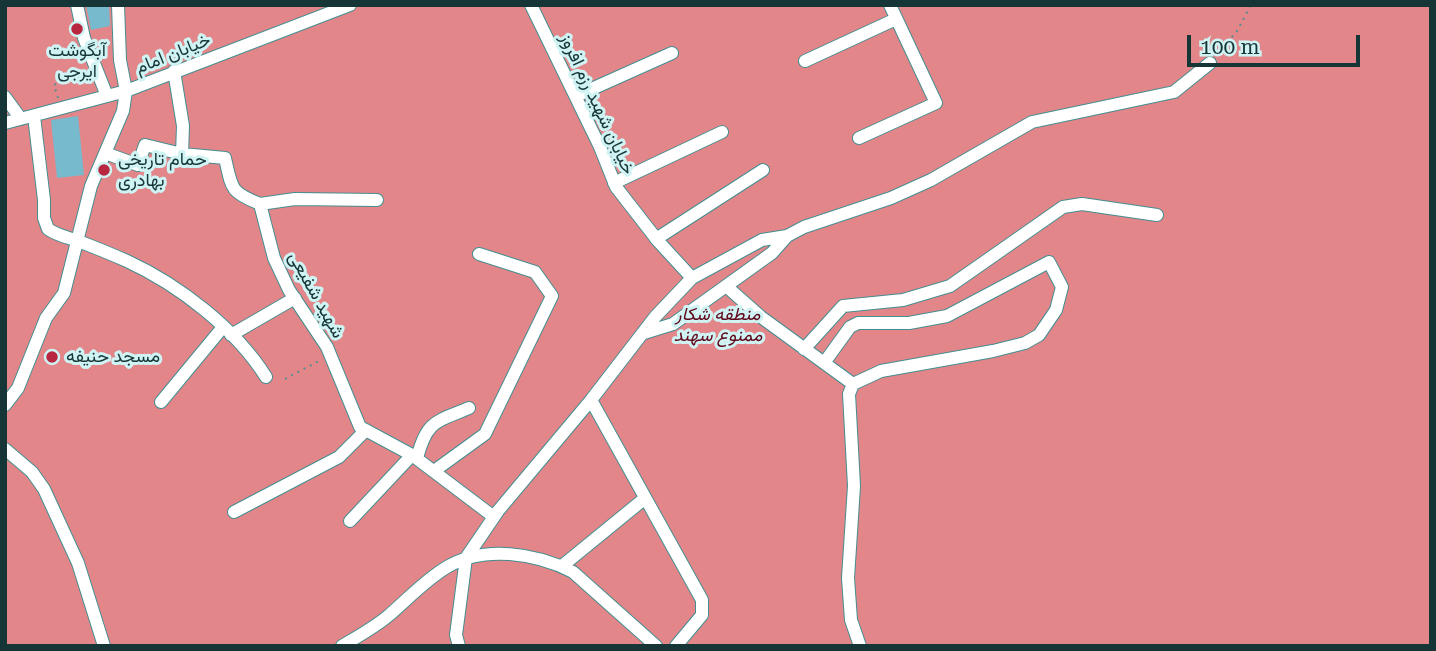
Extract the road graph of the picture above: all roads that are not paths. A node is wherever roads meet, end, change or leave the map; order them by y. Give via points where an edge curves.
1 (77, 5) edge
2 (118, 5) edge
3 (351, 5) edge
4 (531, 5) edge
5 (890, 5) edge
6 (896, 19) junction
7 (672, 53) dead end
8 (805, 61) dead end
9 (1210, 63) road end
10 (174, 71) junction
11 (126, 91) junction
12 (107, 96) junction
13 (576, 96) junction
14 (5, 97) edge
15 (34, 116) junction
16 (20, 119) junction
17 (5, 123) edge
18 (722, 132) dead end
19 (859, 138) dead end
20 (105, 153) junction
21 (182, 154) junction
22 (763, 170) dead end
23 (614, 183) junction
24 (377, 200) dead end
25 (260, 204) junction
26 (1157, 215) dead end
27 (787, 236) junction
28 (656, 239) junction
29 (76, 240) junction
30 (479, 254) dead end
31 (692, 278) junction
32 (726, 286) junction
33 (295, 298) junction
34 (227, 331) junction
35 (644, 333) junction
36 (804, 349) junction
37 (824, 363) junction
38 (266, 377) dead end
39 (853, 384) junction
40 (590, 400) junction
41 (160, 402) dead end
42 (5, 405) edge
43 (469, 408) dead end
44 (366, 430) junction
45 (5, 449) edge
46 (414, 456) junction
47 (434, 471) junction
48 (644, 499) junction
49 (234, 512) dead end
50 (494, 517) junction
51 (350, 520) dead end
52 (466, 558) junction
53 (562, 566) junction
54 (104, 646) edge
55 (344, 646) edge
56 (459, 646) edge
57 (656, 646) edge
58 (676, 646) edge
59 (860, 646) edge

1 - 12 street via 83,38
2 - 11 street
3 - 10 street, خیابان امام
4 - 13 street, خیابان شهید رزم افروز
5 - 6 street
6 - 8 street
6 - 19 street via 936,103
7 - 13 street
9 - 27 street via 1174,92 1032,122 931,180
10 - 11 street, خیابان امام
10 - 21 street via 183,126
11 - 12 street, خیابان امام
11 - 20 street via 123,111
12 - 15 street, خیابان امام
13 - 23 street, خیابان شهید رزم افروز
14 - 16 street
15 - 16 street, خیابان امام
15 - 29 street via 44,218 48,229
16 - 17 street, خیابان امام
18 - 23 street
20 - 21 street via 138,165 145,145
20 - 29 street
21 - 25 street via 225,158 232,187
22 - 28 street
23 - 28 street, خیابان شهید رزم افروز
24 - 25 street
25 - 33 street, شهید شفیعی via 274,258
26 - 36 street via 1082,204 1063,207 950,286 903,300 843,306
27 - 31 street via 762,240
27 - 32 street via 772,253
28 - 31 street, خیابان شهید رزم افروز
29 - 34 street via 164,280
29 - 42 street via 64,293 47,318 18,388
30 - 47 street via 535,272 552,296 485,434
31 - 35 street
32 - 35 street via 673,324
32 - 36 street
33 - 34 street
33 - 44 street, شهید شفیعی via 330,355 360,428
34 - 38 street via 253,356
34 - 41 street
35 - 40 street
36 - 37 street
37 - 39 street
37 - 39 street via 850,327 858,323 909,323 947,316 1049,262 1062,287 1056,310 1039,335 993,351 881,371
39 - 59 street via 849,394 854,486 848,578 851,620
40 - 48 street
40 - 50 street
43 - 46 street via 430,425
44 - 46 street
44 - 49 street via 339,457
45 - 54 street via 44,489 78,562
46 - 47 street
46 - 51 street
47 - 50 street
48 - 53 street
48 - 58 street via 702,600 702,615
50 - 52 street
52 - 53 street via 503,554
52 - 55 street via 446,567 386,618
52 - 56 street via 456,635
53 - 57 street

